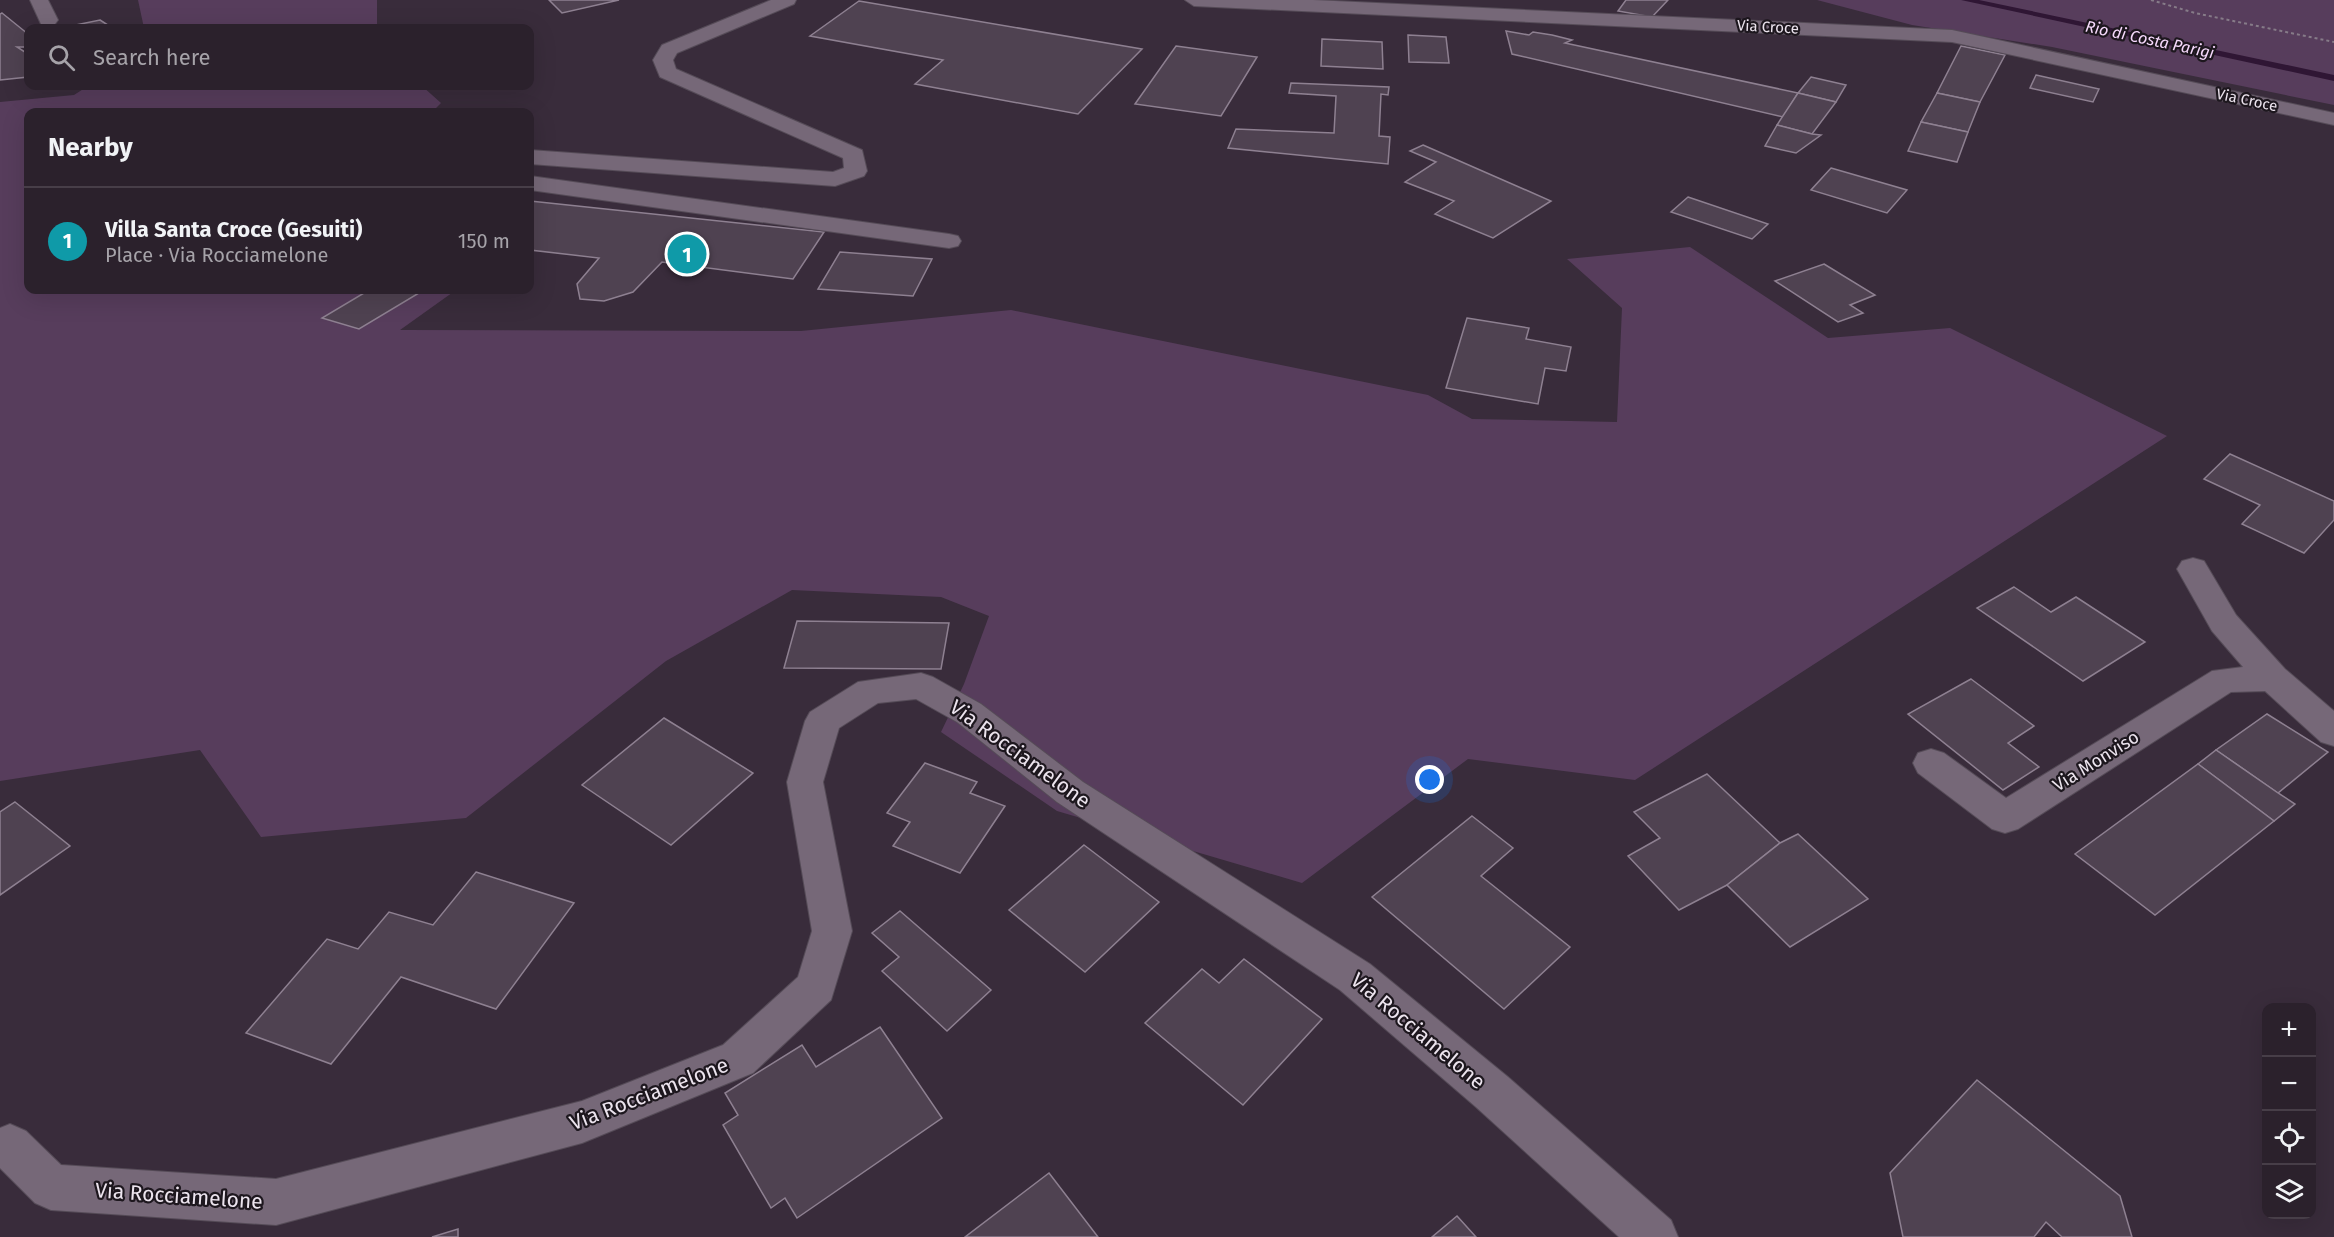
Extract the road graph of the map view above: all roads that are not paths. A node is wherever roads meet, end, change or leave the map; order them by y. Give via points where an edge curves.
1 (39, 0) edge
2 (787, 0) edge
3 (1194, 0) edge
4 (48, 20) dead end
5 (2334, 119) edge
6 (534, 157) edge
7 (534, 184) edge
8 (949, 241) dead end
9 (2193, 569) dead end
10 (2273, 678) junction
11 (2334, 732) edge
12 (1931, 763) dead end
13 (10, 1146) dead end
14 (1654, 1237) edge

1 - 4 street
2 - 6 street via 669,49 663,60 667,73 854,155 856,171 835,179
3 - 5 street, Via Croce via 1952,36
7 - 8 street
9 - 10 street via 2224,623
10 - 11 street
10 - 12 street, Via Monviso via 2224,680 2005,818
13 - 14 street, Via Rocciamelone via 51,1187 276,1202 582,1122 738,1059 816,987 832,932 805,782 823,721 870,691 921,686 969,713 1070,792 1355,977 1492,1092

